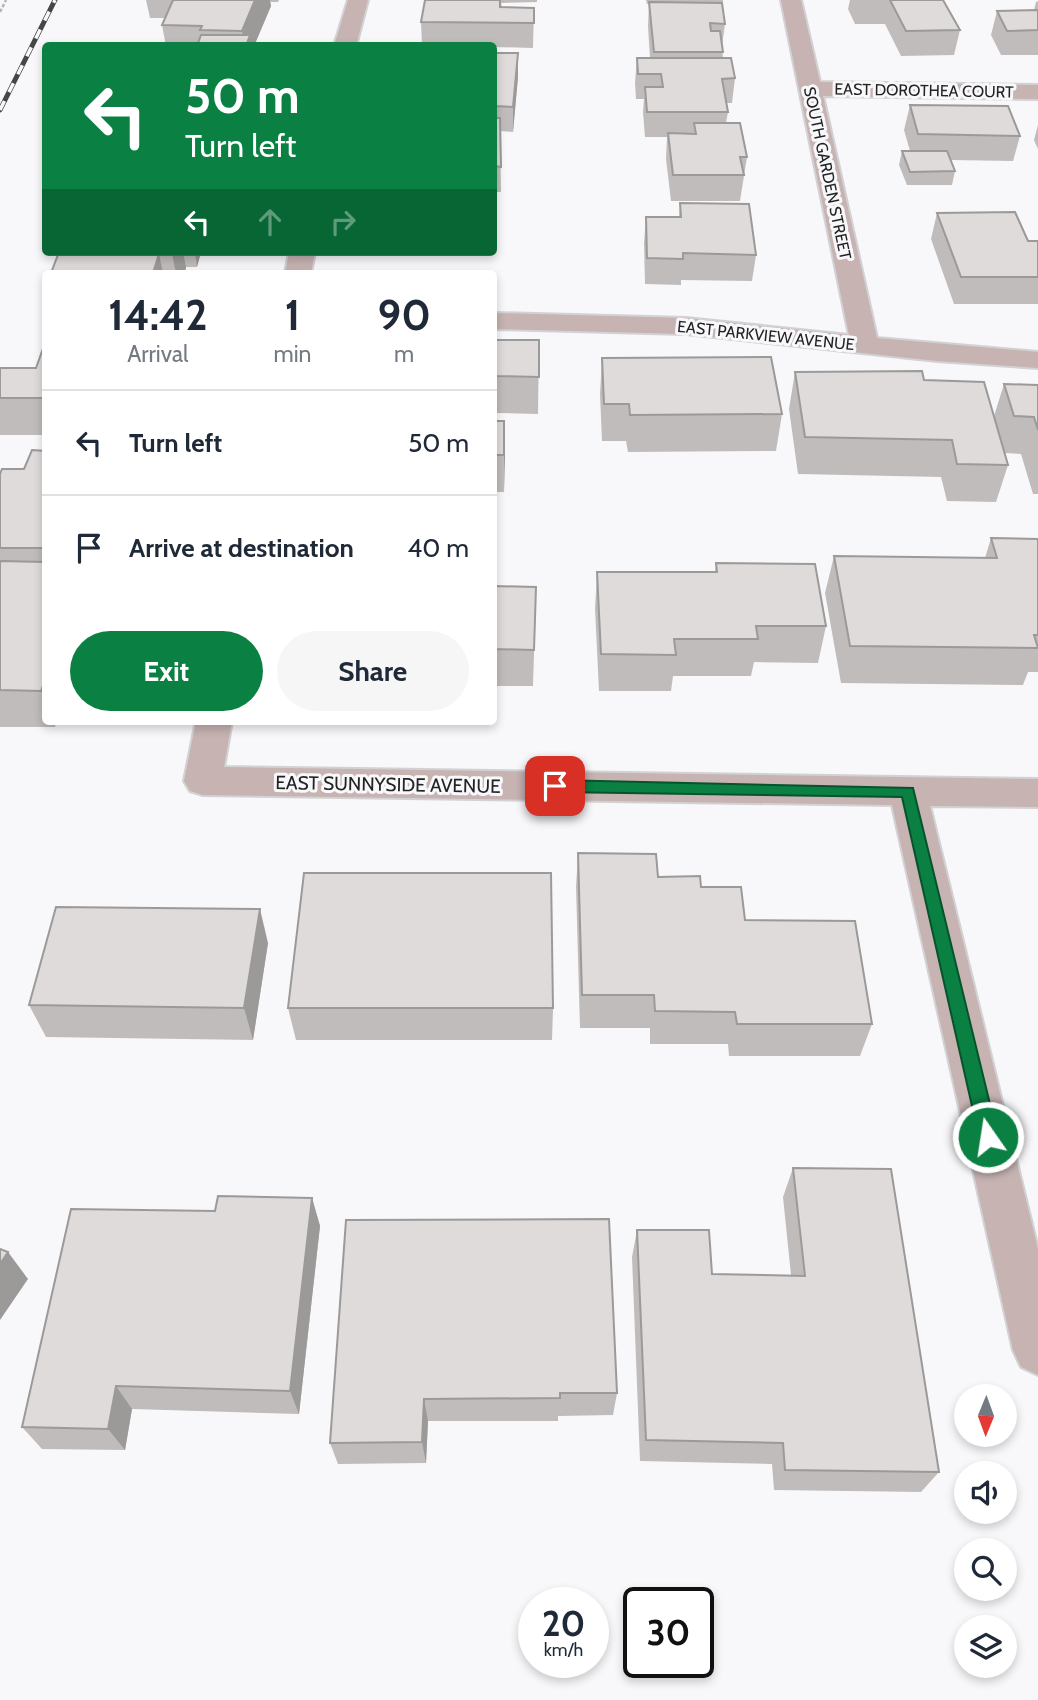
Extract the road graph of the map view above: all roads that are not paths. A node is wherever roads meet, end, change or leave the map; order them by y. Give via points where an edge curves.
1 (358, 0) edge
2 (791, 0) edge
3 (346, 42) edge
4 (810, 89) junction
5 (1038, 92) edge
6 (497, 321) edge
7 (865, 345) junction
8 (1038, 360) edge
9 (213, 725) edge
10 (908, 792) junction
11 (1038, 793) edge
12 (1038, 1350) edge

1 - 3 street
2 - 4 street, SOUTH GARDEN STREET
4 - 5 street, EAST DOROTHEA COURT
4 - 7 street, SOUTH GARDEN STREET
6 - 7 street, EAST PARKVIEW AVENUE via 686,326
7 - 8 street, EAST PARKVIEW AVENUE
9 - 10 street, EAST SUNNYSIDE AVENUE via 203,781
10 - 11 street, EAST SUNNYSIDE AVENUE
10 - 12 street

